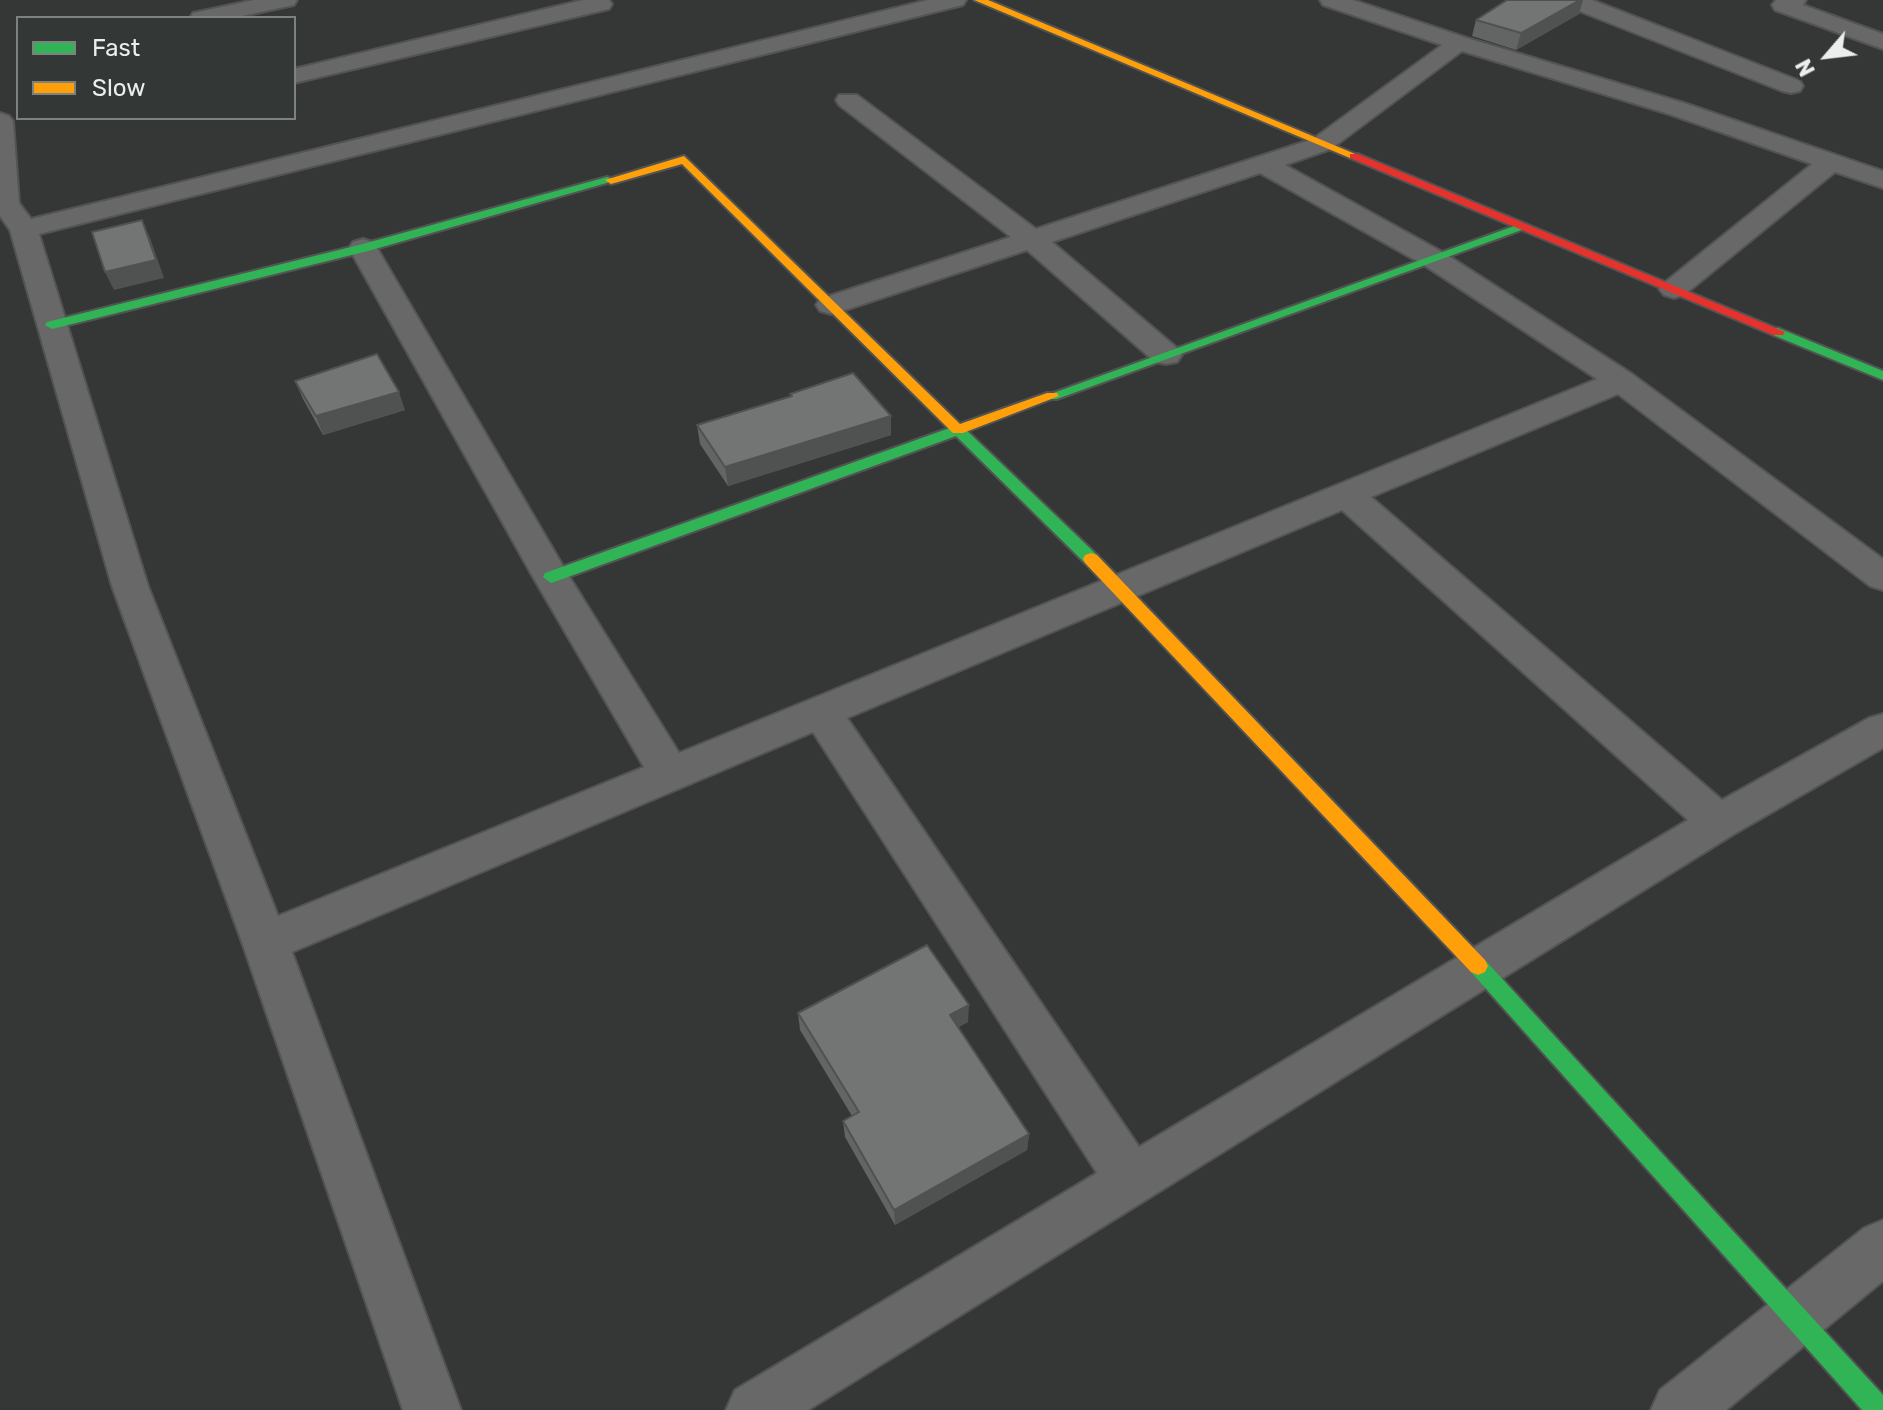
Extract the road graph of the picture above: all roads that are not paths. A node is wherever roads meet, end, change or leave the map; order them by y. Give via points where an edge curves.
1 (286, 0) edge
2 (594, 0) edge
3 (955, 0) edge
4 (979, 0) edge
5 (1331, 0) edge
6 (1572, 0) edge
7 (1795, 0) edge
8 (209, 16) edge
9 (1883, 42) edge
10 (1459, 43) junction
11 (296, 76) edge
12 (1791, 86) dead end
13 (848, 100) dead end
14 (1787, 114) dead end
15 (11, 121) edge
16 (1780, 143) junction
17 (1322, 144) junction
18 (1831, 162) junction
19 (1262, 163) junction
20 (1883, 180) edge
21 (1521, 228) junction
22 (24, 229) junction
23 (1030, 238) junction
24 (363, 248) junction
25 (1434, 259) junction
26 (1674, 289) junction
27 (831, 305) junction
28 (52, 325) junction
29 (1166, 355) junction
30 (1883, 376) edge
31 (1621, 381) junction
32 (958, 430) junction
33 (1346, 494) junction
34 (551, 577) junction
35 (1883, 577) edge
36 (1120, 588) junction
37 (821, 712) junction
38 (1883, 729) edge
39 (670, 774) junction
40 (1719, 822) junction
41 (265, 942) junction
42 (1481, 969) junction
43 (1131, 1180) junction
44 (1883, 1247) edge
45 (1795, 1317) junction
46 (432, 1410) edge
47 (755, 1410) edge
48 (1680, 1410) edge
49 (1879, 1410) edge

1 - 8 street
2 - 11 street via 601,4
3 - 22 street
4 - 17 street
5 - 10 street
6 - 12 street
7 - 9 street via 1783,5
10 - 16 street
10 - 17 street
13 - 23 street
14 - 16 street
15 - 22 street via 5,204
16 - 18 street
17 - 19 street
17 - 21 street
18 - 20 street
18 - 26 street
19 - 23 street
19 - 25 street
21 - 25 street
21 - 26 street
22 - 28 street
23 - 27 street
23 - 29 street
24 - 27 street via 684,160
24 - 28 street
24 - 34 street
25 - 29 street
25 - 31 street
26 - 30 street
27 - 32 street
28 - 41 street via 130,586
29 - 32 street
31 - 33 street
31 - 35 street
32 - 34 street
32 - 36 street
33 - 36 street
33 - 40 street
34 - 39 street
36 - 37 street
36 - 42 street
37 - 39 street
37 - 43 street
38 - 40 street
39 - 41 street
40 - 42 street
41 - 46 street
42 - 43 street
42 - 45 street
43 - 47 street
44 - 45 street
45 - 48 street
45 - 49 street

